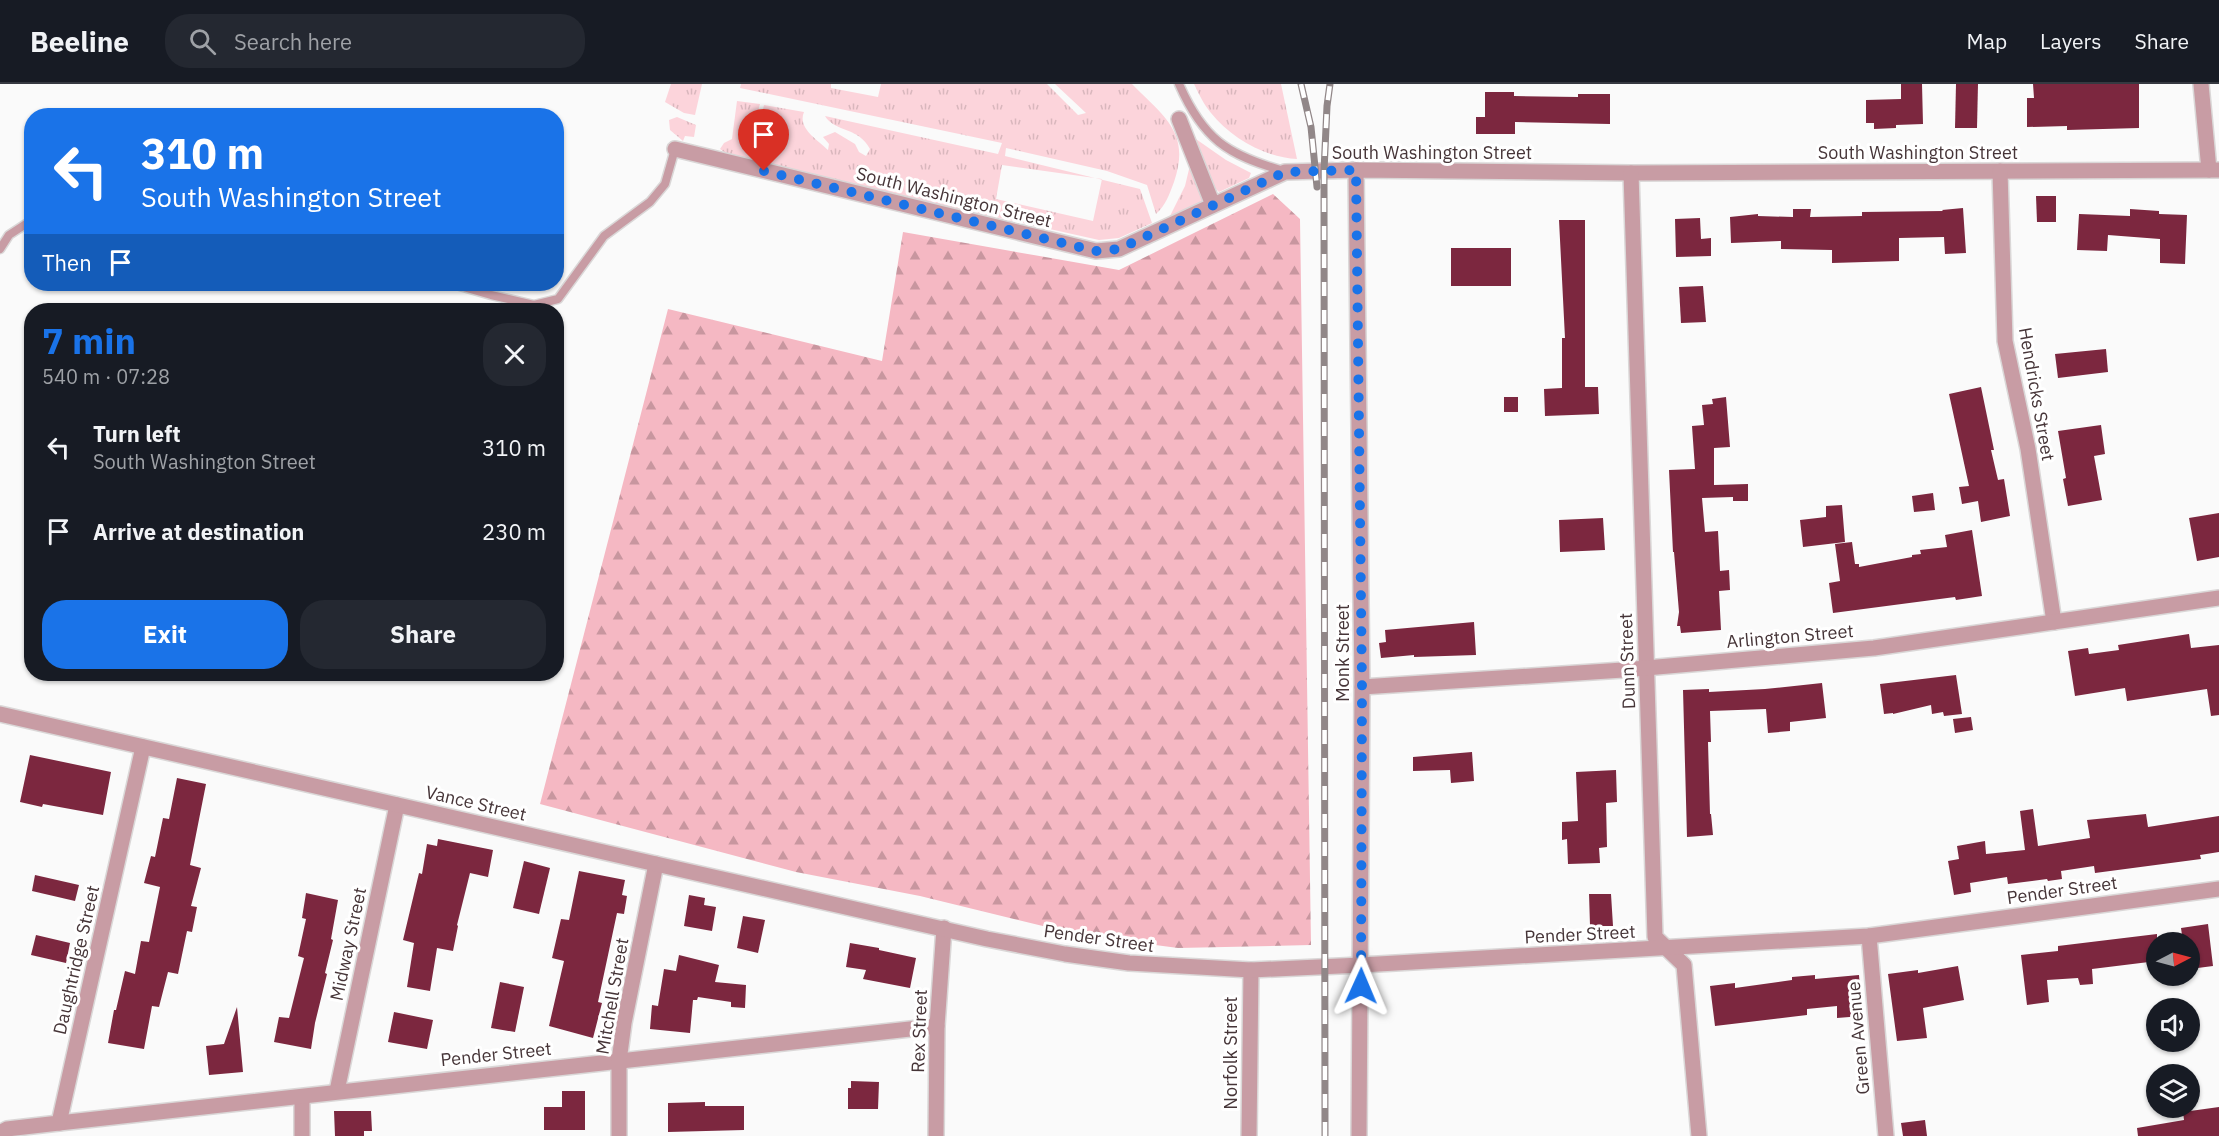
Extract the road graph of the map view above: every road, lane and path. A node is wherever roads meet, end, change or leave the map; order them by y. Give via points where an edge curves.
1 (1179, 84) edge
2 (2201, 84) edge
3 (1179, 119) dead end
4 (675, 149) joint
5 (1356, 170) junction
6 (2214, 170) edge
7 (2000, 171) junction
8 (1285, 172) junction
9 (1631, 173) junction
10 (1213, 205) junction
11 (24, 225) edge
12 (0, 249) edge
13 (477, 291) edge
14 (564, 291) edge
15 (564, 291) edge
16 (529, 303) edge
17 (539, 303) edge
18 (2219, 598) edge
19 (2054, 622) junction
20 (1647, 667) junction
21 (1362, 687) junction
22 (0, 714) edge
23 (143, 747) junction
24 (397, 805) junction
25 (656, 864) junction
26 (2219, 889) edge
27 (944, 928) junction
28 (1869, 936) junction
29 (1667, 949) junction
30 (1361, 965) junction
31 (1251, 970) junction
32 (937, 1026) junction
33 (619, 1061) junction
34 (337, 1091) junction
35 (302, 1096) junction
36 (59, 1123) junction
37 (0, 1133) edge
38 (302, 1136) edge
39 (619, 1136) edge
40 (936, 1136) edge
41 (1249, 1136) edge
42 (1359, 1136) edge
43 (1699, 1136) edge
44 (1886, 1136) edge

1 - 8 lane via 1188,105 1212,137 1243,158
2 - 6 street
3 - 10 street
4 - 10 street, South Washington Street via 1096,251 1119,249
4 - 14 lane via 665,184 650,202 604,236
5 - 8 street, South Washington Street
5 - 9 street, South Washington Street
5 - 21 street, Monk Street
6 - 7 street, South Washington Street
7 - 9 street, South Washington Street
7 - 19 street, Hendricks Street via 2005,341 2028,449
8 - 10 street, South Washington Street
9 - 20 street, Dunn Street
11 - 12 lane via 9,235
13 - 16 lane
15 - 17 lane via 558,299
18 - 19 street, Arlington Street
19 - 20 street, Arlington Street via 1874,648
20 - 21 street, Arlington Street
20 - 29 street, Dunn Street via 1654,937
21 - 30 street, Monk Street
22 - 23 street, Vance Street
23 - 24 street, Vance Street
23 - 36 street, Daughtridge Street
24 - 25 street, Vance Street
24 - 34 street, Midway Street
25 - 27 street, Vance Street
25 - 33 street, Mitchell Street
26 - 28 street, Pender Street
27 - 31 street, Pender Street via 1065,954 1129,963
27 - 32 street, Rex Street
28 - 29 street, Pender Street
28 - 44 street, Green Avenue
29 - 30 street, Pender Street
29 - 43 street, Dunn Street via 1684,965
30 - 31 street, Pender Street
30 - 42 street, Monk Street
31 - 41 street, Norfolk Street
32 - 33 street, Pender Street
32 - 40 street, Rex Street
33 - 34 street, Pender Street
33 - 39 street, Mitchell Street
34 - 35 street, Pender Street
35 - 36 street, Pender Street
35 - 38 street
36 - 37 street

